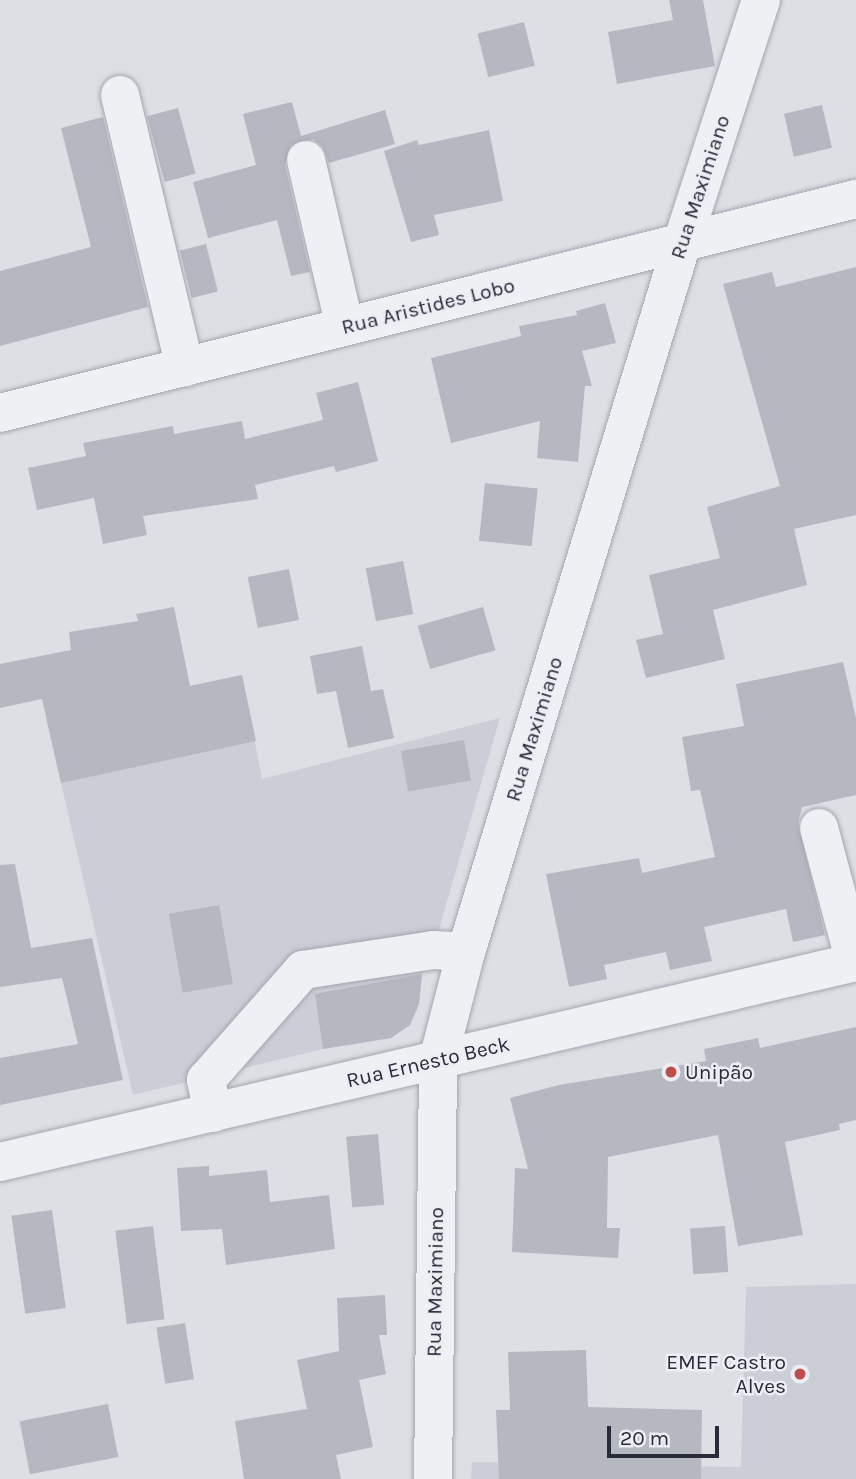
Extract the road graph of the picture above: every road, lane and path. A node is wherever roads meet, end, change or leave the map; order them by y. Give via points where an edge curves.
1 (761, 0) edge
2 (120, 96) dead end
3 (306, 160) dead end
4 (856, 200) edge
5 (682, 243) junction
6 (345, 327) junction
7 (185, 367) junction
8 (0, 413) edge
9 (819, 828) dead end
10 (466, 952) junction
11 (855, 962) edge
12 (438, 1060) junction
13 (213, 1112) junction
14 (0, 1162) edge
15 (433, 1479) edge

1 - 5 street, Rua Maximiano
2 - 7 street
3 - 6 street
4 - 5 street, Rua Aristides Lobo
5 - 6 street, Rua Aristides Lobo
5 - 10 street, Rua Maximiano
6 - 7 street, Rua Aristides Lobo
7 - 8 street, Rua Aristides Lobo
9 - 11 street
10 - 12 street, Rua Maximiano
10 - 13 street via 433,950 303,970 206,1080
11 - 12 street, Rua Ernesto Beck
12 - 13 street, Rua Ernesto Beck
12 - 15 street, Rua Maximiano
13 - 14 street, Rua Ernesto Beck

